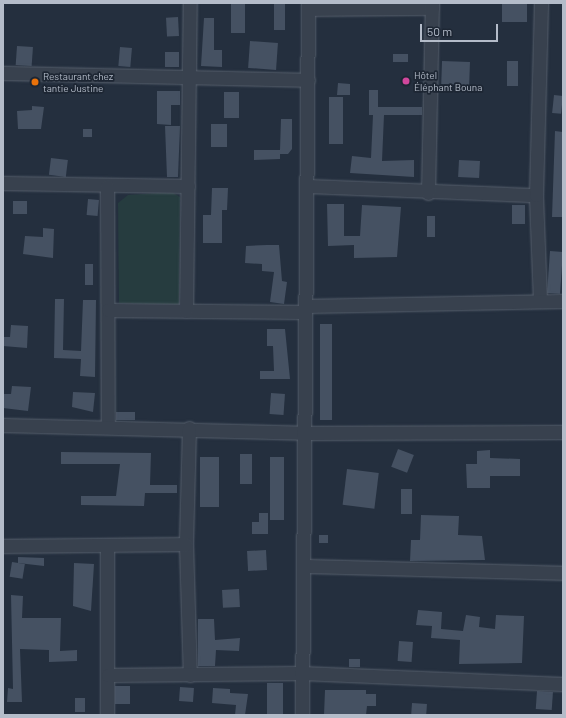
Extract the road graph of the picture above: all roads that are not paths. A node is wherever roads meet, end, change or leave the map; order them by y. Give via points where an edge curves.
1 (190, 3) edge
2 (541, 3) edge
3 (308, 6) edge
4 (432, 6) edge
5 (3, 73) edge
6 (189, 78) junction
7 (308, 80) junction
8 (3, 183) edge
9 (107, 186) junction
10 (188, 186) junction
11 (308, 186) junction
12 (428, 193) junction
13 (536, 195) junction
14 (540, 301) junction
15 (563, 301) edge
16 (305, 309) junction
17 (108, 310) junction
18 (186, 311) junction
19 (3, 425) edge
20 (108, 426) junction
21 (189, 428) junction
22 (563, 432) edge
23 (303, 433) junction
24 (186, 544) junction
25 (3, 546) edge
26 (107, 547) junction
27 (304, 566) junction
28 (563, 573) edge
29 (301, 673) junction
30 (108, 675) junction
31 (190, 675) junction
32 (563, 684) edge
33 (108, 715) edge
34 (302, 715) edge

1 - 6 street
2 - 13 street
3 - 4 street
3 - 7 street
4 - 12 street
5 - 6 street
6 - 7 street
6 - 10 street
7 - 11 street
8 - 9 street
9 - 10 street
9 - 17 street
10 - 18 street
11 - 12 street
11 - 16 street
12 - 13 street
13 - 14 street
14 - 15 street
14 - 16 street
16 - 18 street
16 - 23 street
17 - 18 street
17 - 20 street
19 - 20 street
20 - 21 street
21 - 23 street
21 - 24 street
22 - 23 street
23 - 27 street
24 - 26 street
24 - 31 street
25 - 26 street
26 - 30 street
27 - 28 street
27 - 29 street
29 - 31 street
29 - 32 street
29 - 34 street
30 - 31 street
30 - 33 street

